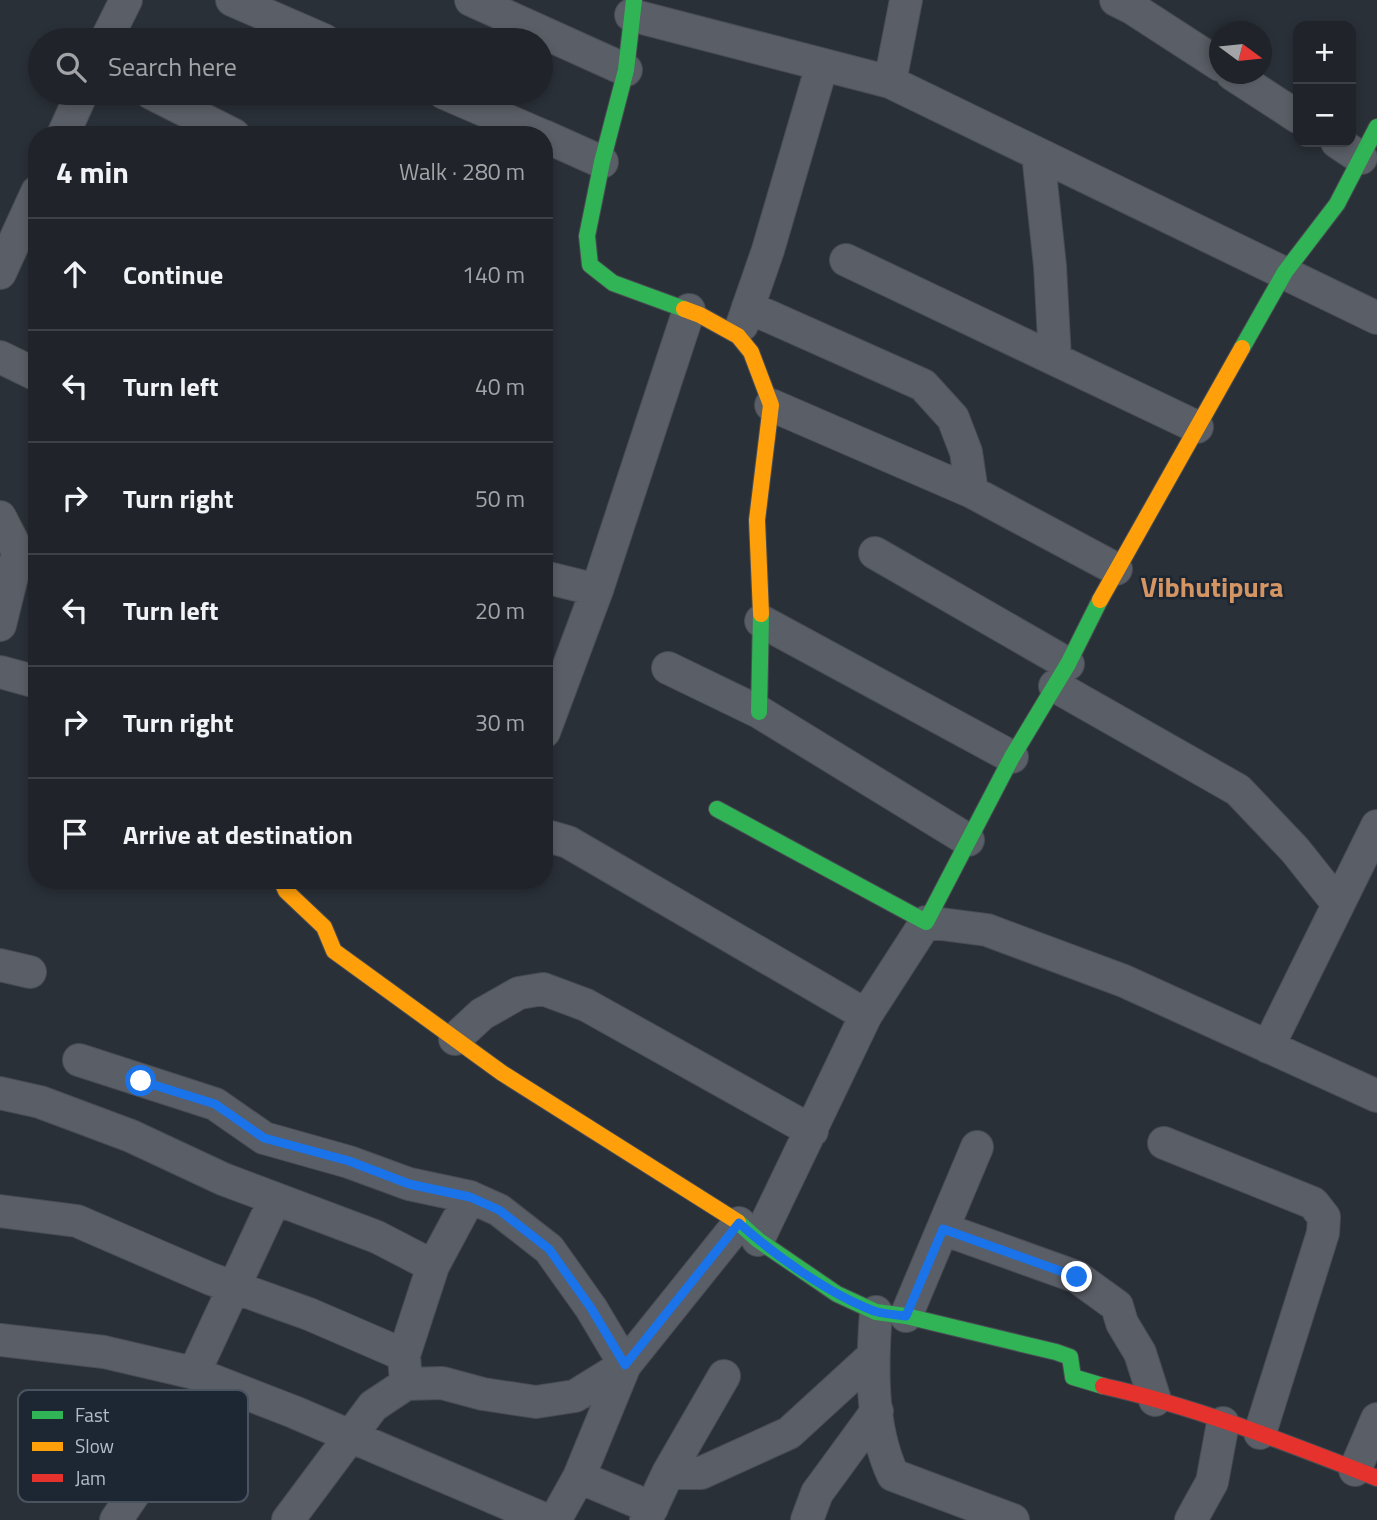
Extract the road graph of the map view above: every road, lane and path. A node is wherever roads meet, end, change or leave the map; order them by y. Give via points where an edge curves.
1 (126, 0) edge
2 (232, 0) edge
3 (471, 0) edge
4 (906, 0) edge
5 (1116, 0) edge
6 (633, 8) edge
7 (112, 28) edge
8 (296, 28) edge
9 (533, 28) edge
10 (553, 37) edge
11 (1209, 58) edge
12 (822, 65) junction
13 (626, 70) junction
14 (890, 82) junction
15 (1247, 84) edge
16 (77, 105) edge
17 (175, 105) edge
18 (471, 105) edge
19 (1293, 114) edge
20 (67, 126) edge
21 (216, 126) edge
22 (519, 126) edge
23 (1377, 127) edge
24 (553, 141) edge
25 (1349, 150) edge
26 (1038, 154) junction
27 (602, 162) junction
28 (28, 212) edge
29 (846, 260) dead end
30 (1285, 272) junction
31 (0, 273) edge
32 (748, 307) junction
33 (689, 310) junction
34 (1377, 318) edge
35 (738, 336) junction
36 (0, 357) edge
37 (1055, 359) junction
38 (28, 371) edge
39 (771, 405) junction
40 (1197, 427) junction
41 (972, 492) junction
42 (0, 517) edge
43 (876, 554) dead end
44 (1116, 569) junction
45 (553, 579) edge
46 (597, 590) junction
47 (761, 621) junction
48 (0, 625) edge
49 (668, 668) dead end
50 (0, 672) edge
51 (1061, 675) junction
52 (28, 680) edge
53 (553, 708) edge
54 (758, 712) junction
55 (1012, 757) junction
56 (718, 809) dead end
57 (1377, 826) edge
58 (553, 838) edge
59 (968, 841) junction
60 (285, 889) edge
61 (1338, 904) junction
62 (926, 922) junction
63 (0, 965) edge
64 (30, 972) dead end
65 (866, 1015) junction
66 (455, 1039) junction
67 (1268, 1047) junction
68 (79, 1060) dead end
69 (0, 1093) edge
70 (1377, 1096) edge
71 (812, 1131) junction
72 (1164, 1143) dead end
73 (977, 1147) dead end
74 (470, 1197) junction
75 (275, 1199) junction
76 (0, 1211) edge
77 (943, 1229) junction
78 (748, 1232) junction
79 (433, 1266) junction
80 (233, 1287) junction
81 (891, 1314) junction
82 (0, 1340) edge
83 (872, 1357) junction
84 (625, 1365) junction
85 (405, 1370) junction
86 (194, 1373) junction
87 (724, 1376) dead end
88 (236, 1390) edge
89 (248, 1395) edge
90 (1155, 1399) junction
91 (877, 1411) junction
92 (1377, 1419) edge
93 (1223, 1423) junction
94 (1260, 1433) junction
95 (351, 1436) junction
96 (668, 1473) junction
97 (1366, 1474) edge
98 (579, 1476) junction
99 (935, 1507) edge
100 (649, 1514) edge
101 (288, 1520) edge
102 (545, 1520) edge
103 (555, 1520) edge
104 (807, 1520) edge
105 (1013, 1520) edge
106 (1191, 1520) edge

1 - 7 street
2 - 8 street
3 - 9 street
4 - 14 street
5 - 11 street
6 - 12 street
6 - 13 street
10 - 13 street
12 - 14 street
12 - 32 street
13 - 27 street
14 - 26 street
15 - 19 street
16 - 20 street
17 - 21 street
18 - 22 street
23 - 25 street
24 - 27 street
25 - 30 street via 1337,204
26 - 30 street
26 - 37 street
27 - 33 street via 587,236 590,265 614,283
28 - 31 street
29 - 37 street
30 - 34 street
30 - 40 street
32 - 35 street
32 - 41 street via 923,384 953,418 966,452
33 - 35 street
33 - 46 street
35 - 39 street via 751,352
36 - 38 street
37 - 40 street
39 - 41 street
39 - 47 street via 757,520
40 - 44 street
41 - 44 street
42 - 48 street via 18,552
43 - 51 street
44 - 51 street
45 - 46 street
46 - 53 street
47 - 54 street
47 - 55 street
49 - 54 street
50 - 52 street
51 - 55 street
51 - 61 street via 1238,789
54 - 59 street
55 - 59 street
56 - 62 street
57 - 61 street
58 - 65 street via 568,842
59 - 62 street
60 - 66 street via 324,927 334,951
61 - 67 street
62 - 65 street
62 - 67 street via 987,930 1124,981
63 - 64 street
65 - 71 street
66 - 71 street via 482,1014 519,993 543,989 586,1005
66 - 78 street
67 - 70 street
68 - 74 street via 215,1104 264,1138 349,1161 409,1184
69 - 75 street via 40,1102 131,1136
71 - 78 street
72 - 94 street via 1313,1203 1324,1217 1323,1233
73 - 77 street
74 - 79 street
74 - 84 street via 499,1210 549,1249
75 - 79 street via 377,1237
75 - 80 street
76 - 80 street via 77,1222
77 - 81 street
77 - 90 street via 1077,1277 1117,1306 1140,1353
78 - 81 street via 836,1294
78 - 84 street
79 - 85 street
80 - 85 street via 309,1314
80 - 86 street
81 - 83 street
81 - 90 street via 1056,1352 1070,1357 1073,1377
82 - 86 street via 104,1352
83 - 91 street
83 - 96 street via 789,1433 701,1473
84 - 85 street via 575,1396 536,1402 483,1394
84 - 98 street
85 - 95 street
86 - 88 street
87 - 96 street
89 - 95 street
90 - 93 street
91 - 99 street via 884,1456 893,1475
91 - 104 street via 817,1493
92 - 97 street
93 - 94 street
93 - 106 street via 1212,1482
94 - 97 street
95 - 101 street
95 - 102 street
96 - 100 street
98 - 100 street
98 - 103 street
99 - 105 street

